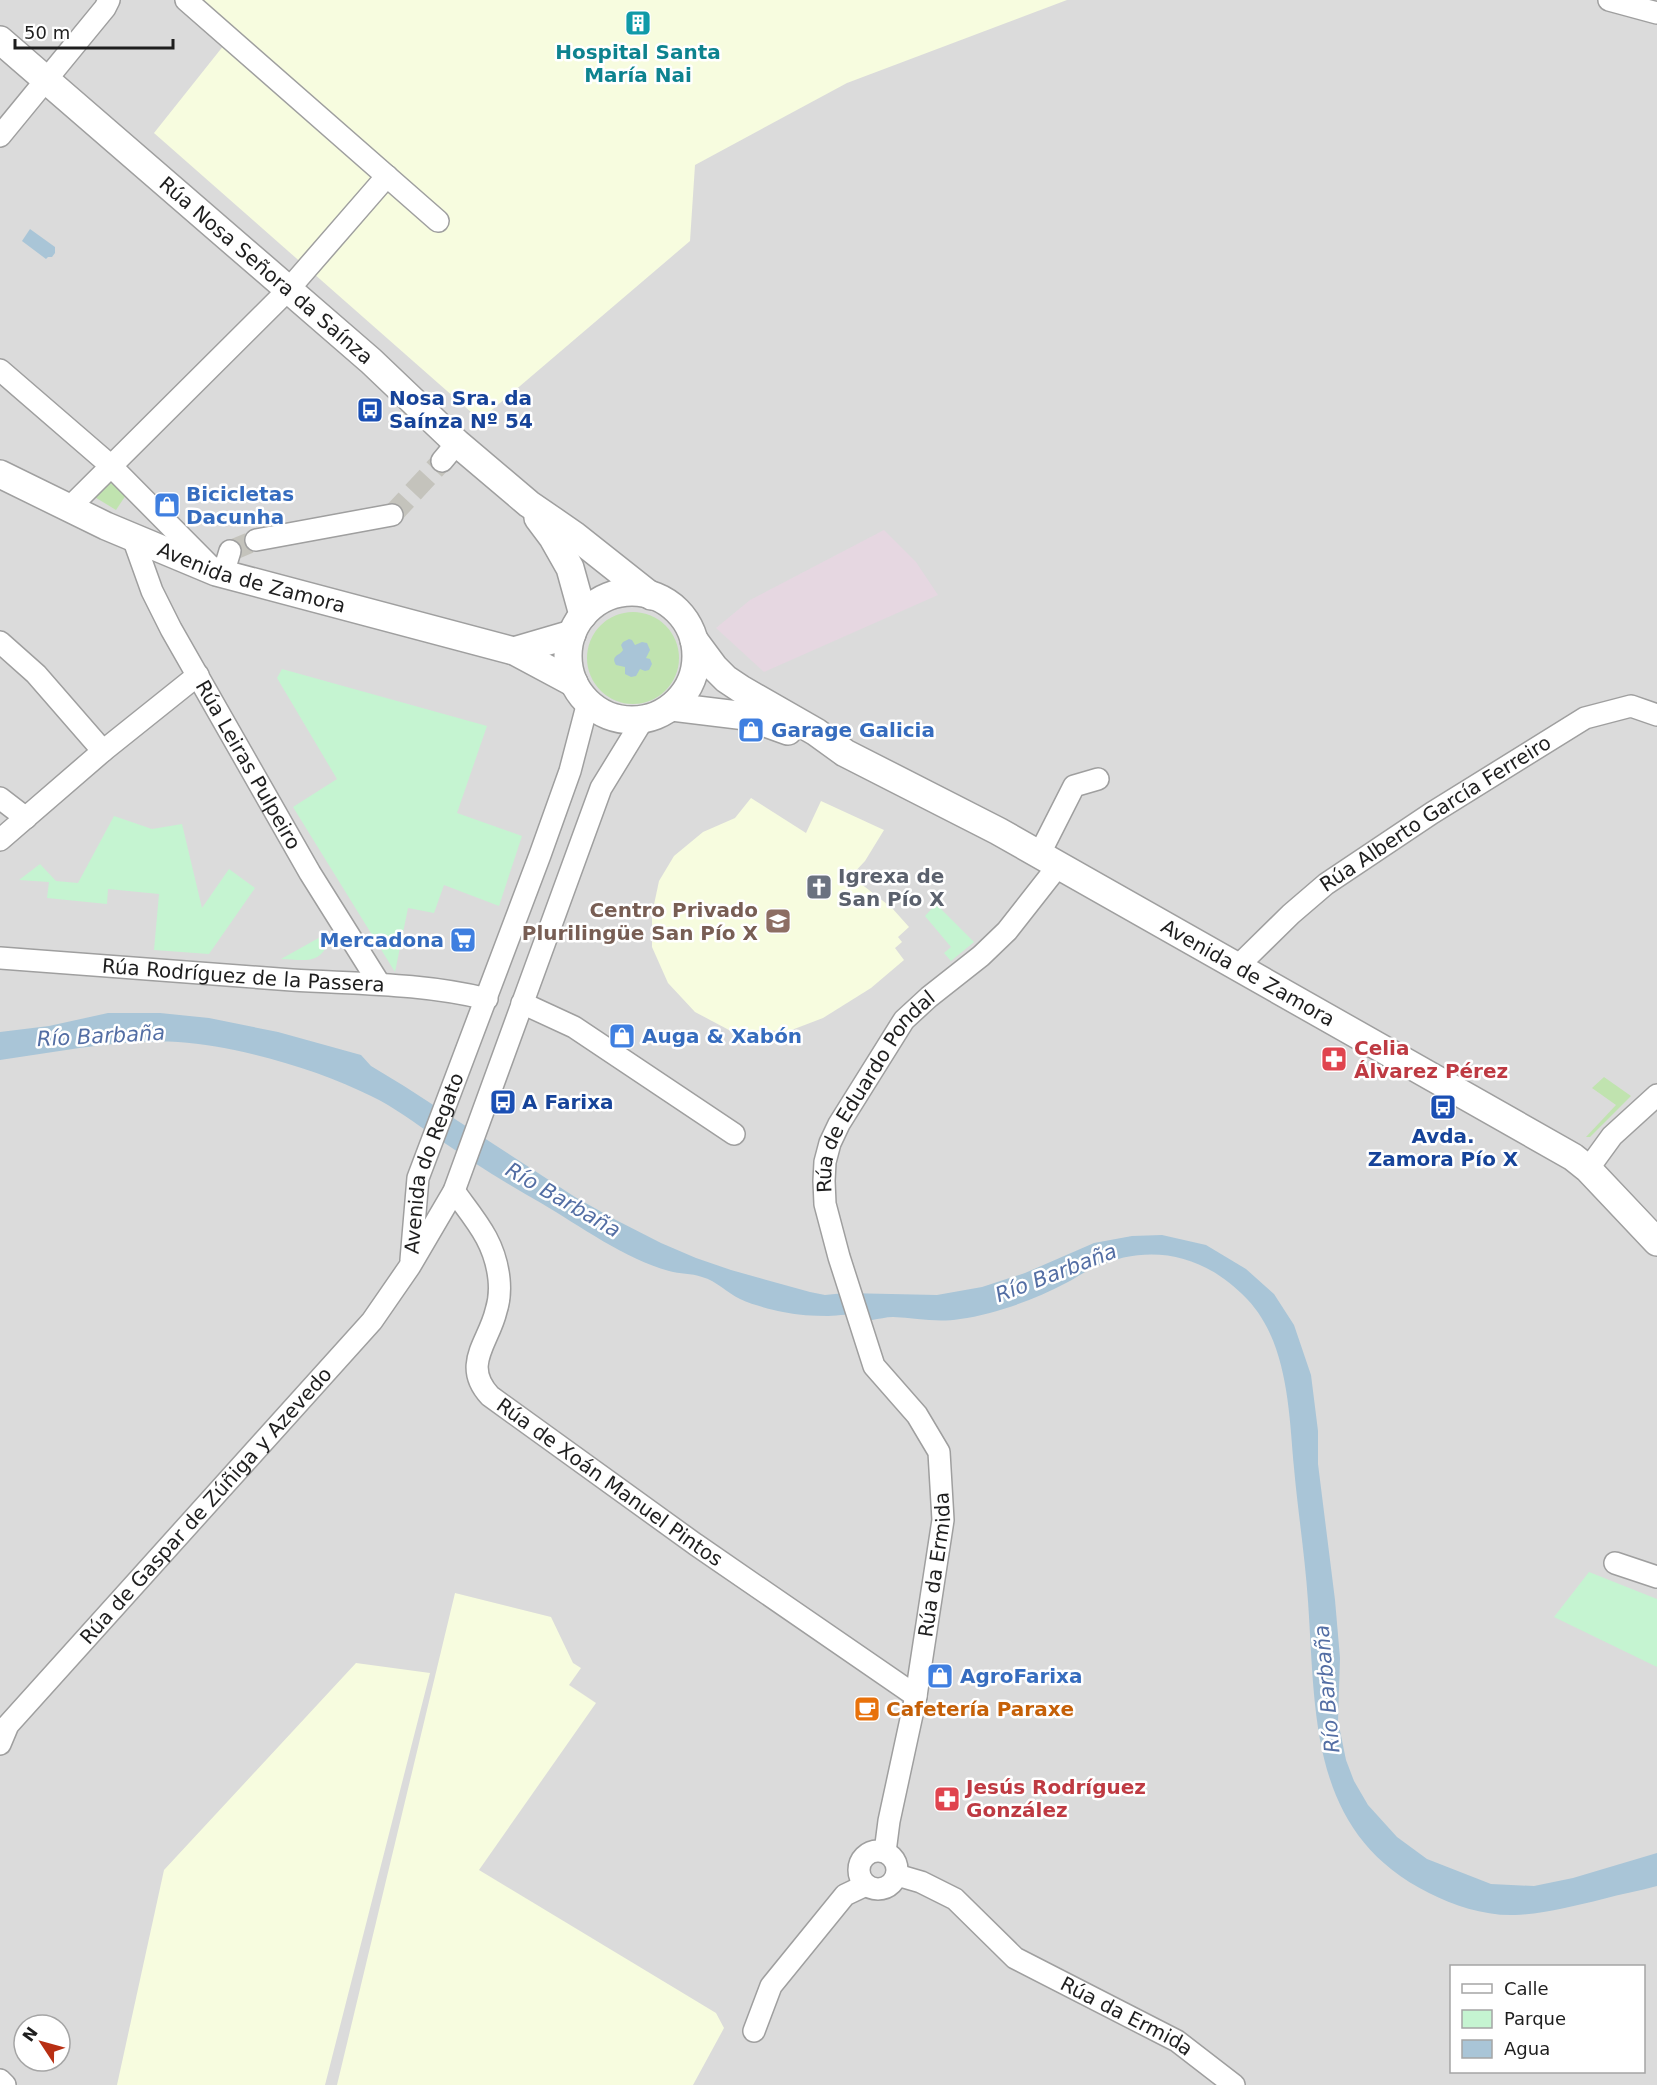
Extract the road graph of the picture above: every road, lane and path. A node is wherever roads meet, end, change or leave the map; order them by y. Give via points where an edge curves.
1 (109, 0) edge
2 (186, 0) edge
3 (1609, 0) edge
4 (1657, 13) edge
5 (0, 40) edge
6 (47, 80) junction
7 (0, 136) edge
8 (387, 176) junction
9 (438, 221) dead end
10 (288, 290) junction
11 (0, 370) edge
12 (110, 465) junction
13 (0, 474) edge
14 (529, 504) junction
15 (68, 509) junction
16 (392, 515) tunnel mouth
17 (133, 538) junction
18 (256, 540) tunnel mouth
19 (223, 566) junction
20 (651, 596) junction
21 (578, 625) junction
22 (694, 640) junction
23 (0, 642) edge
24 (514, 651) junction
25 (198, 675) junction
26 (581, 692) junction
27 (672, 707) junction
28 (1657, 715) edge
29 (644, 718) junction
30 (103, 751) junction
31 (845, 753) junction
32 (1098, 779) dead end
33 (0, 798) edge
34 (26, 818) junction
35 (0, 840) edge
36 (1049, 861) junction
37 (0, 958) edge
38 (1237, 967) junction
39 (379, 983) junction
40 (487, 999) junction
41 (522, 1003) junction
42 (1657, 1095) edge
43 (735, 1134) dead end
44 (1588, 1169) junction
45 (454, 1191) junction
46 (1657, 1242) edge
47 (410, 1266) junction
48 (874, 1366) joint
49 (1615, 1563) dead end
50 (1657, 1576) edge
51 (916, 1696) junction
52 (0, 1744) edge
53 (885, 1852) junction
54 (897, 1875) junction
55 (866, 1885) junction
56 (754, 2031) dead end
57 (0, 2080) edge
58 (5, 2085) edge
59 (1234, 2085) edge

1 - 6 street
2 - 8 street
3 - 4 street
5 - 6 street, Rúa Nosa Señora da Saínza
6 - 7 street
6 - 10 street, Rúa Nosa Señora da Saínza
8 - 9 street
8 - 10 street
10 - 12 street
10 - 14 street, Rúa Nosa Señora da Saínza via 371,361 449,452
11 - 12 street
12 - 15 street
12 - 19 street
13 - 15 street, Avenida de Zamora
14 - 20 street
14 - 21 street via 572,575
15 - 17 street, Avenida de Zamora
16 - 18 street
17 - 19 street, Avenida de Zamora
17 - 25 street, Rúa Leiras Pulpeiro via 160,609
19 - 24 street, Avenida de Zamora
20 - 21 street via 630,592 599,601
20 - 22 street via 679,612
21 - 24 street
21 - 26 street via 568,664
22 - 27 street via 695,672 687,691
22 - 31 street, Avenida de Zamora via 726,679
23 - 30 street via 36,674
24 - 26 street, Avenida de Zamora
25 - 30 street
25 - 39 street, Rúa Leiras Pulpeiro via 310,873
26 - 29 street via 609,715
26 - 40 street, Avenida do Regato via 570,771
27 - 29 street
27 - 31 street, Avenida de Zamora via 746,716
28 - 38 street, Rúa Alberto García Ferreiro via 1631,706 1585,718 1326,884
29 - 41 street, Avenida do Regato via 601,788
30 - 34 street
31 - 36 street, Avenida de Zamora
32 - 36 street, Rúa de Eduardo Pondal via 1074,786
33 - 34 street
34 - 35 street
36 - 38 street, Avenida de Zamora
36 - 48 street, Rúa de Eduardo Pondal via 1021,916 981,956 904,1020 830,1143 825,1162 825,1204
37 - 39 street, Rúa Rodríguez de la Passera
38 - 44 street, Avenida de Zamora via 1548,1142
39 - 40 street, Rúa Rodríguez de la Passera via 452,990
40 - 47 street, Avenida do Regato via 418,1178
41 - 43 street via 574,1027
41 - 45 street, Avenida do Regato
42 - 44 street via 1612,1136
44 - 46 street, Avenida de Zamora
45 - 47 street, Avenida do Regato
45 - 51 street, Rúa de Xoán Manuel Pintos via 485,1233 500,1282 496,1312 480,1347 482,1387 695,1544
47 - 52 street, Rúa de Gaspar de Zúñiga y Azevedo via 372,1321 8,1725
48 - 51 street, Rúa da Ermida via 917,1415 939,1452 943,1520
49 - 50 street
51 - 53 street, Rúa da Ermida
53 - 54 street via 895,1861
53 - 55 street via 873,1852 862,1860 859,1873
54 - 55 street via 878,1890
54 - 59 street, Rúa da Ermida via 956,1899 1016,1958 1177,2040
55 - 56 street via 845,1895 771,1986
57 - 58 street

